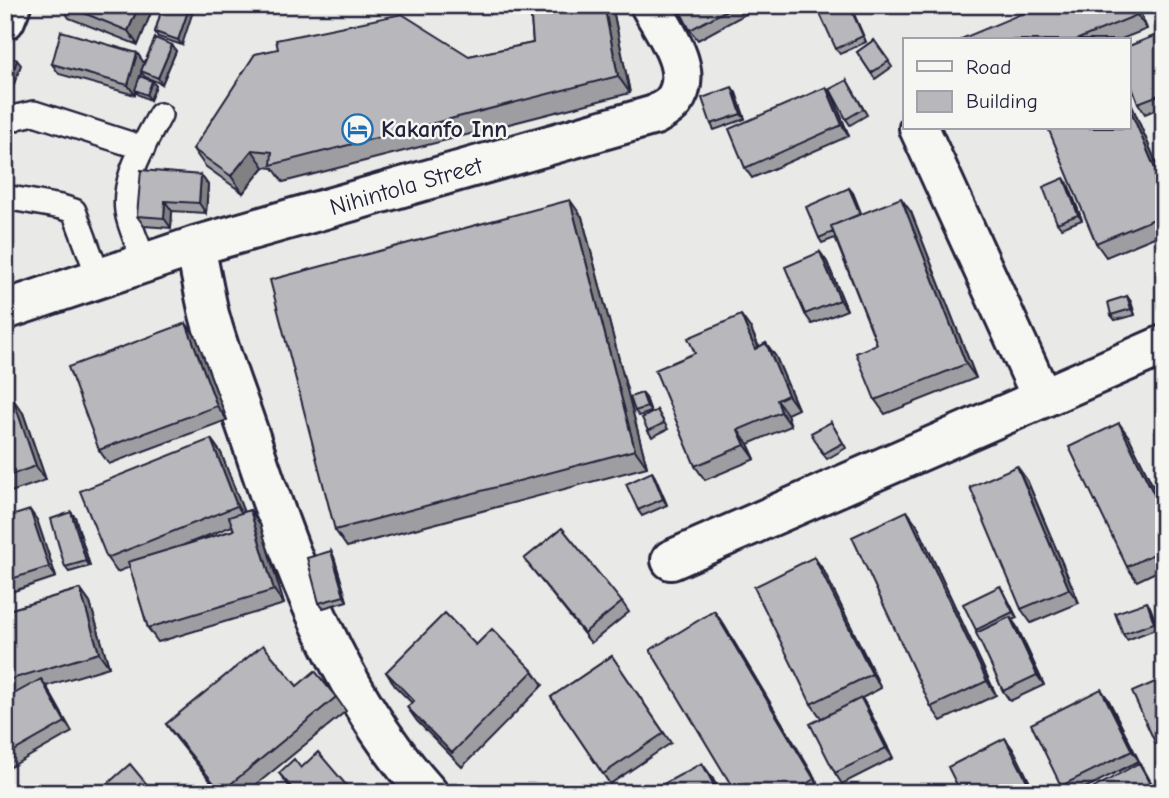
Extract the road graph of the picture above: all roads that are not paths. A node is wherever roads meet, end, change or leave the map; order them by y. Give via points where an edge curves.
1 (11, 5) edge
2 (650, 5) edge
3 (5, 20) edge
4 (160, 115) dead end
5 (5, 123) edge
6 (920, 130) edge
7 (143, 148) junction
8 (5, 197) edge
9 (195, 247) junction
10 (145, 262) junction
11 (99, 278) junction
12 (5, 310) edge
13 (1164, 345) edge
14 (1042, 398) junction
15 (671, 560) dead end
16 (428, 793) edge

1 - 3 street
2 - 9 street, Nihintola Street via 681,71 674,102 655,115
4 - 7 lane
5 - 7 lane via 34,113
6 - 14 street
7 - 10 lane via 127,199 128,218
8 - 11 lane via 74,211
9 - 10 street, Nihintola Street
9 - 16 street via 210,315 274,509 333,652 358,699
10 - 11 street, Nihintola Street
11 - 12 street, Nihintola Street
13 - 14 street
14 - 15 street

